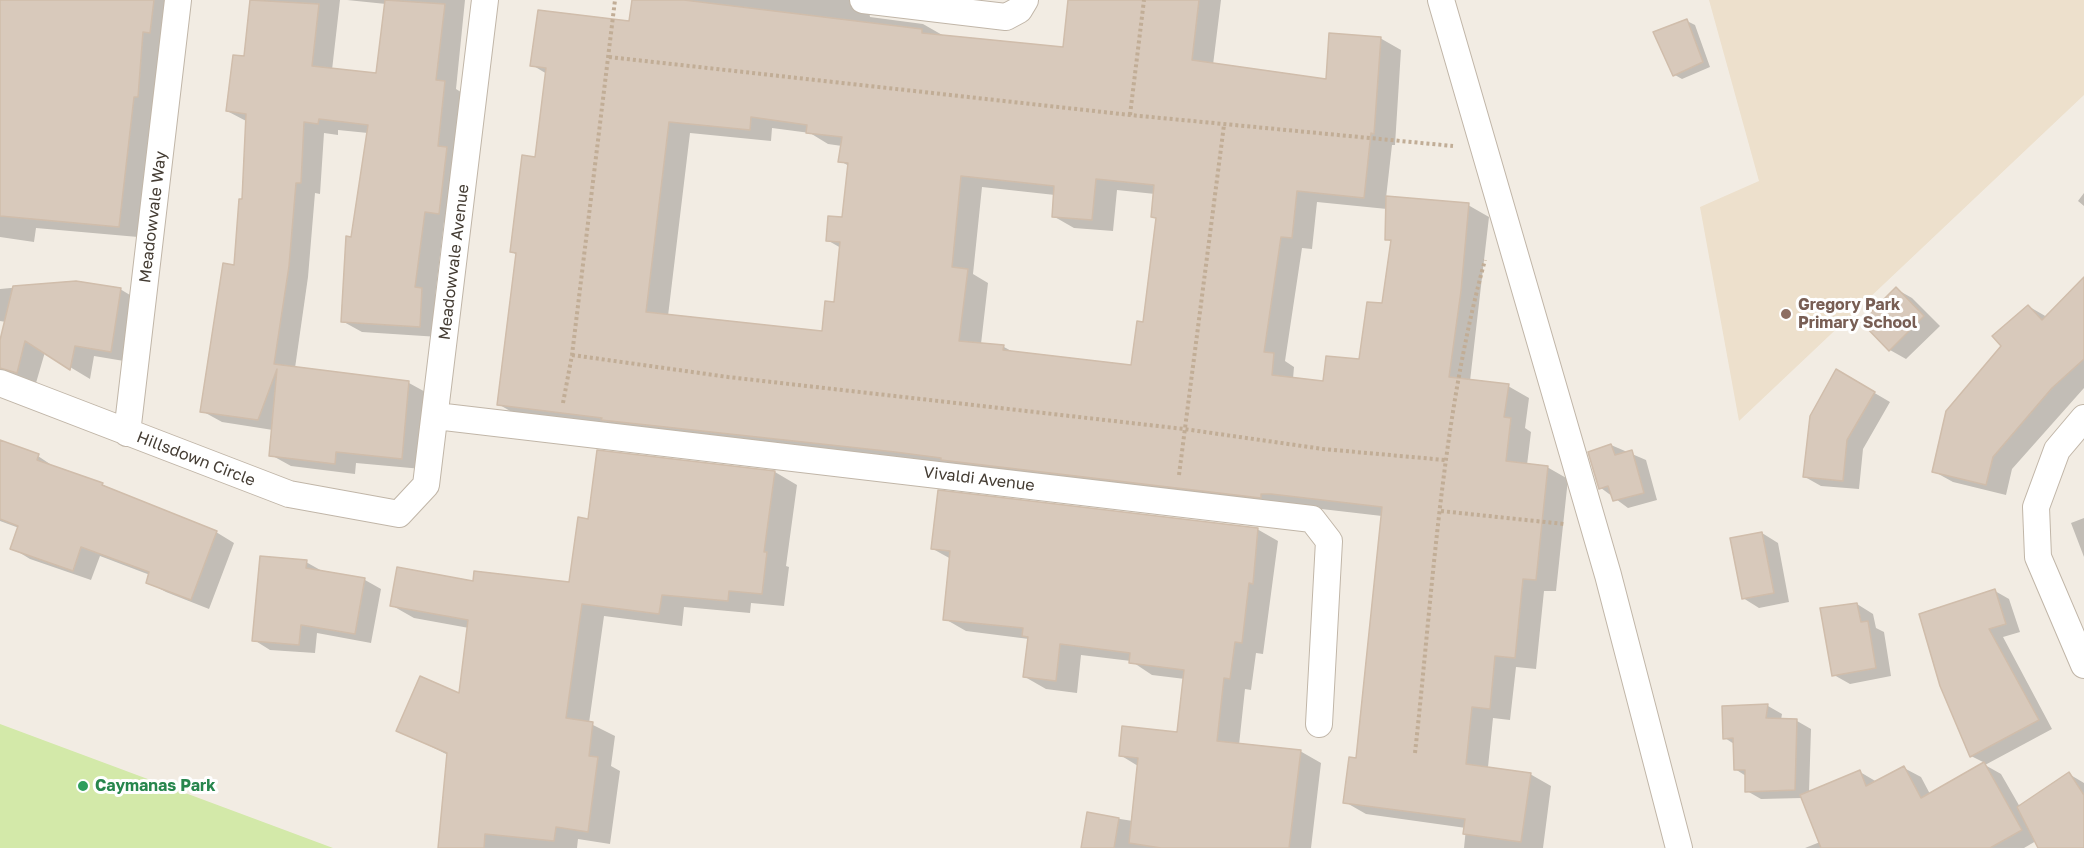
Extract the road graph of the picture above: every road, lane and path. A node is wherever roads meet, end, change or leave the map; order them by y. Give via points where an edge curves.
1 (178, 0) edge
2 (484, 0) edge
3 (615, 0) edge
4 (863, 0) edge
5 (1025, 0) edge
6 (1144, 0) edge
7 (1441, 0) edge
8 (609, 57) junction
9 (1130, 115) junction
10 (1224, 125) junction
11 (1484, 149) junction
12 (1485, 258) dead end
13 (572, 355) junction
14 (0, 383) edge
15 (436, 416) junction
16 (2084, 418) edge
17 (1185, 429) junction
18 (558, 430) junction
19 (127, 433) junction
20 (1445, 460) junction
21 (1176, 502) junction
22 (1441, 511) junction
23 (399, 514) joint
24 (1594, 528) junction
25 (2084, 665) edge
26 (1319, 724) dead end
27 (1416, 753) dead end
28 (1678, 848) edge

1 - 19 street, Meadowvale Way
2 - 15 street, Meadowvale Avenue
3 - 8 path
4 - 5 street via 1006,17 1019,10
6 - 9 path
7 - 11 street
8 - 9 path
8 - 13 path
9 - 10 path
10 - 11 path
10 - 17 path
11 - 24 street
12 - 20 path via 1468,321
13 - 17 path via 728,377
13 - 18 path
14 - 19 street, Hillsdown Circle
15 - 18 street, Vivaldi Avenue
15 - 23 street, Meadowvale Avenue via 426,485
16 - 25 street via 2056,450 2036,507 2038,557
17 - 20 path via 1323,449
17 - 21 path
18 - 21 street, Vivaldi Avenue
19 - 23 street, Hillsdown Circle via 288,494
20 - 22 path
21 - 26 street, Vivaldi Avenue via 1312,519 1329,541
22 - 24 path
22 - 27 path
24 - 28 street

